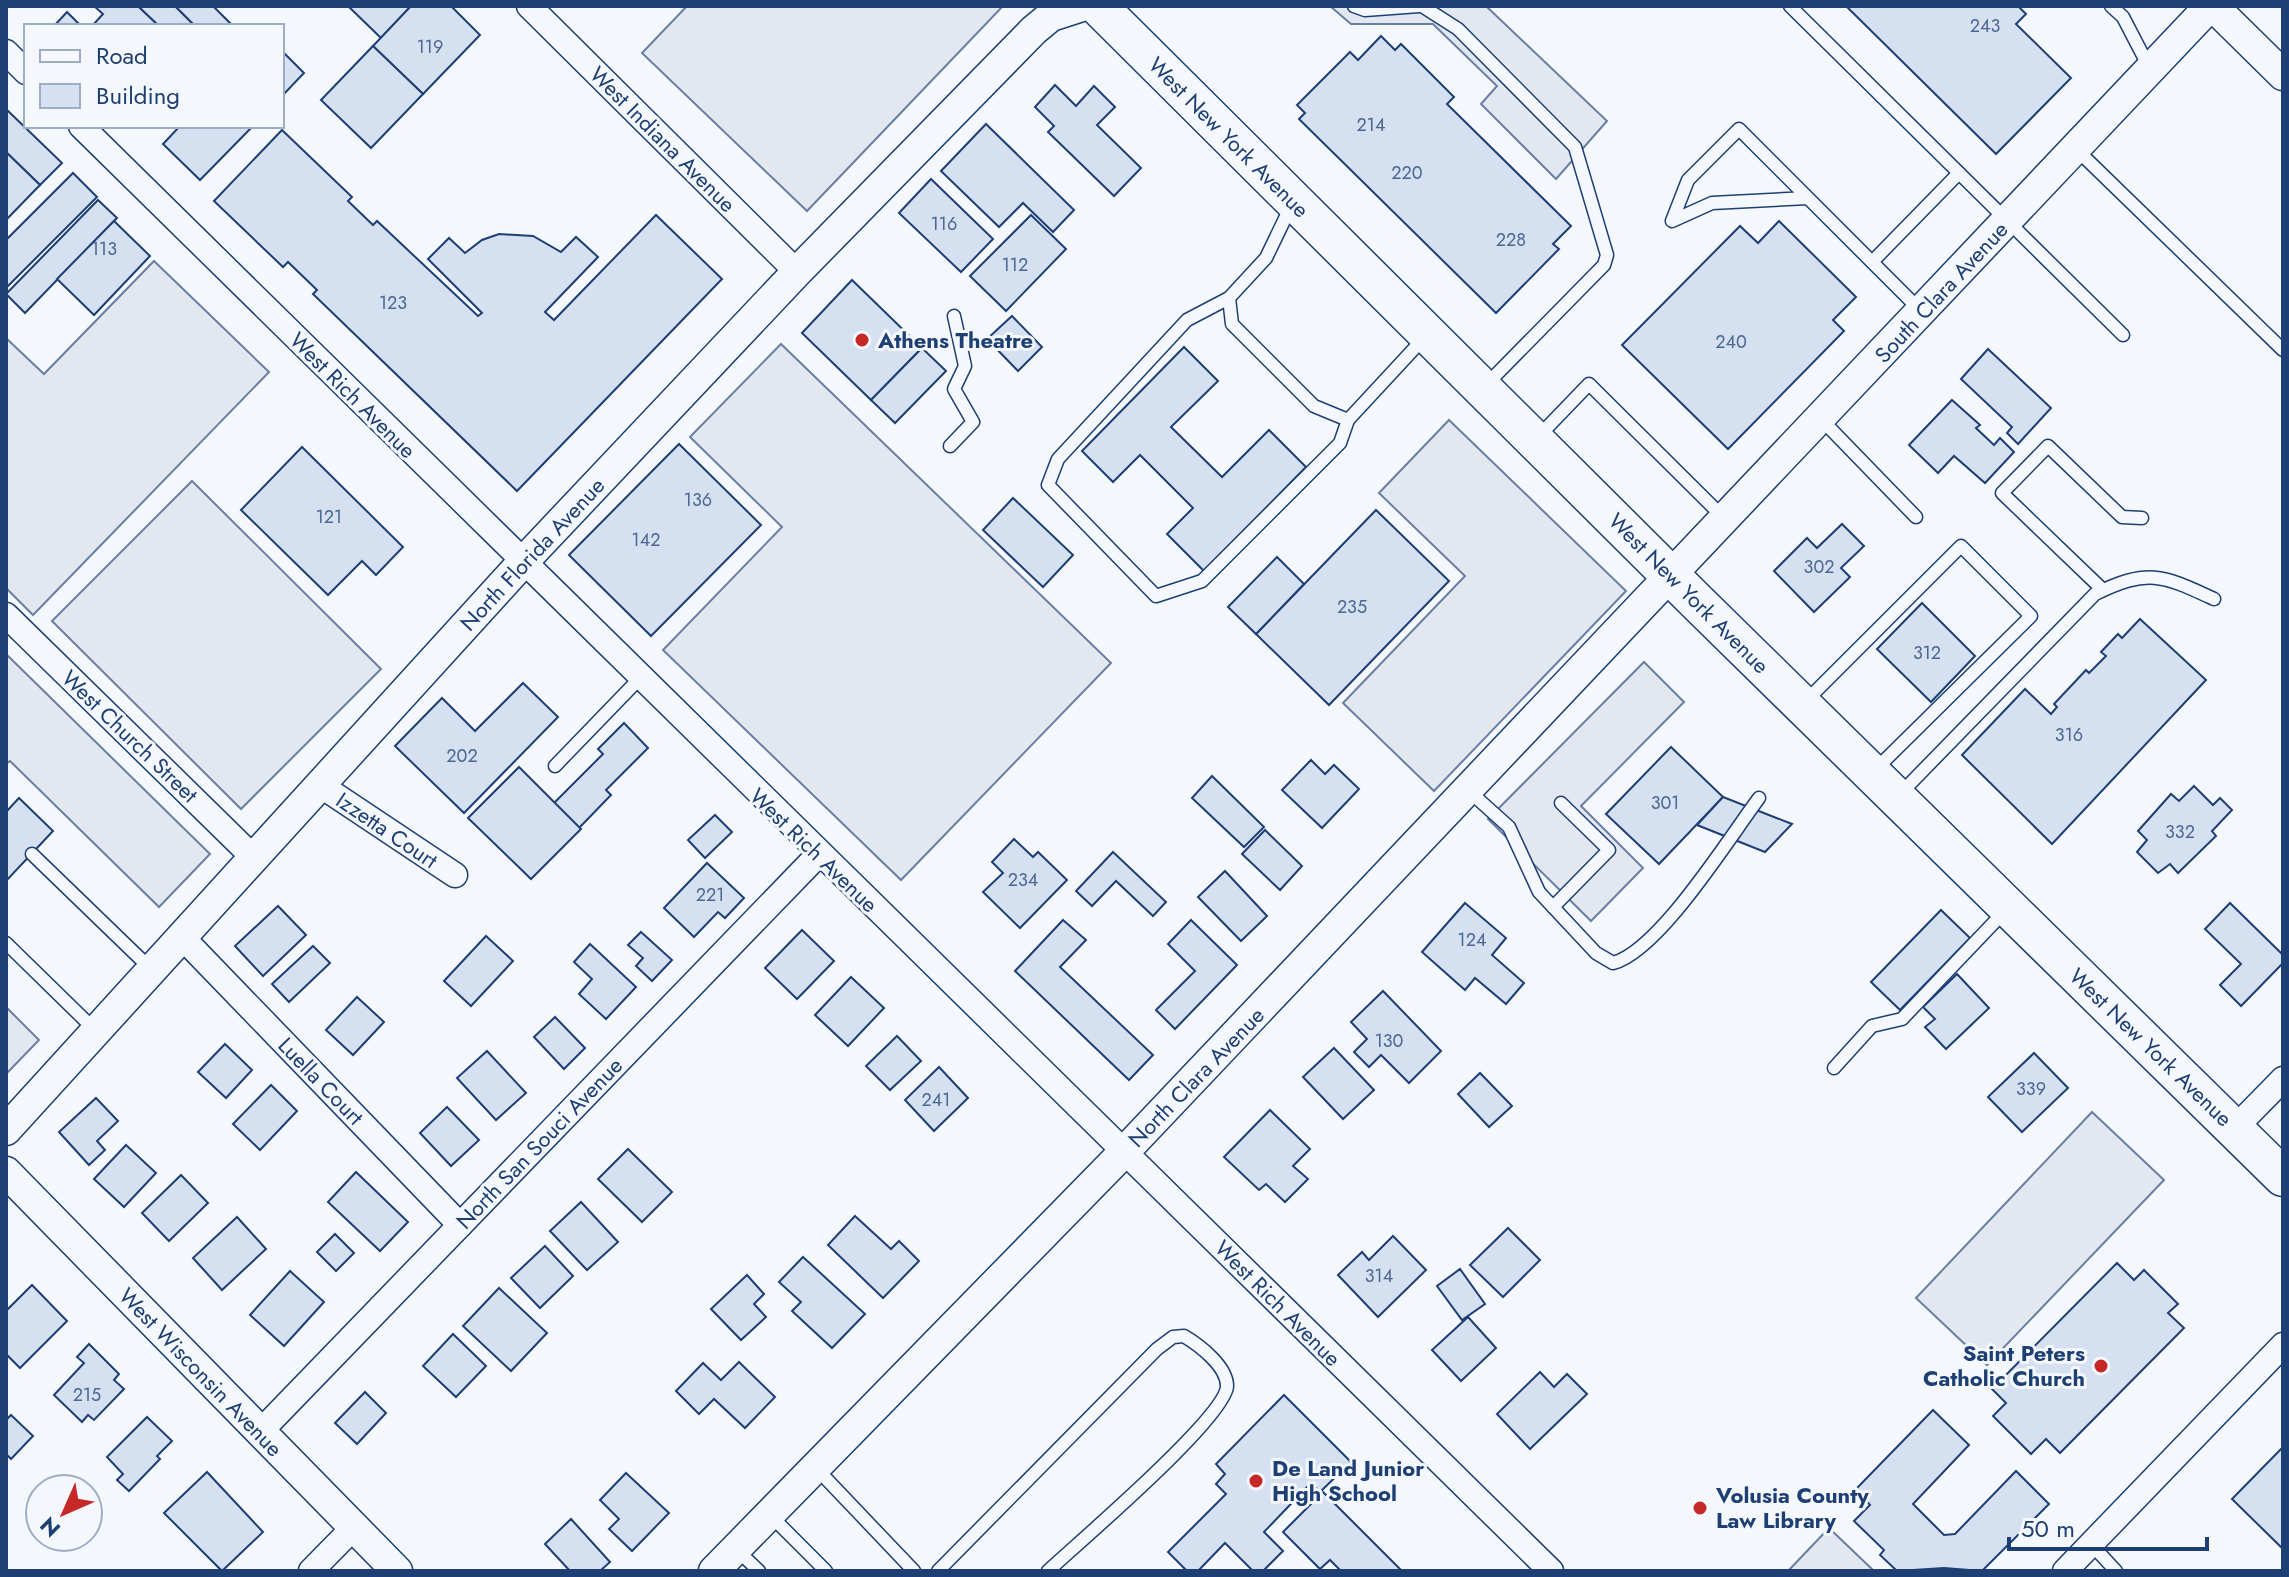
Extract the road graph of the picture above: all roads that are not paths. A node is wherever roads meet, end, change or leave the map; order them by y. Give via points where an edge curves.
1 (529, 6) edge
2 (1082, 6) edge
3 (1098, 6) edge
4 (1354, 6) edge
5 (1421, 6) edge
6 (1790, 6) edge
7 (2111, 6) edge
8 (2212, 6) edge
9 (6, 52) edge
10 (24, 70) edge
11 (2150, 70) junction
12 (2283, 75) edge
13 (83, 128) edge
14 (2076, 149) junction
15 (1959, 173) junction
16 (1808, 198) junction
17 (1294, 201) junction
18 (2008, 221) junction
19 (1872, 262) junction
20 (797, 272) junction
21 (1229, 298) junction
22 (1922, 312) junction
23 (954, 316) dead end
24 (1427, 334) junction
25 (2123, 335) dead end
26 (2283, 350) edge
27 (1482, 389) junction
28 (1821, 419) junction
29 (1348, 420) junction
30 (1534, 440) junction
31 (950, 446) dead end
32 (1916, 517) dead end
33 (2142, 518) dead end
34 (1726, 520) junction
35 (523, 562) junction
36 (1672, 578) junction
37 (2103, 590) junction
38 (2214, 599) dead end
39 (6, 615) edge
40 (640, 678) junction
41 (1802, 705) junction
42 (555, 766) dead end
43 (320, 785) junction
44 (1884, 785) junction
45 (1469, 791) junction
46 (1759, 798) dead end
47 (1561, 803) dead end
48 (32, 854) dead end
49 (818, 855) junction
50 (254, 858) junction
51 (455, 875) dead end
52 (1553, 907) junction
53 (2008, 907) junction
54 (182, 937) junction
55 (6, 943) edge
56 (152, 970) junction
57 (96, 1031) junction
58 (1834, 1068) dead end
59 (2283, 1079) edge
60 (2234, 1129) junction
61 (6, 1130) edge
62 (1124, 1152) junction
63 (6, 1172) edge
64 (2283, 1177) edge
65 (460, 1225) junction
66 (2283, 1345) edge
67 (260, 1432) junction
68 (815, 1467) junction
69 (769, 1514) junction
70 (354, 1527) junction
71 (2091, 1544) junction
72 (736, 1549) junction
73 (311, 1571) edge
74 (397, 1571) edge
75 (714, 1571) edge
76 (759, 1571) edge
77 (826, 1571) edge
78 (914, 1571) edge
79 (938, 1571) edge
80 (1048, 1571) edge
81 (1551, 1571) edge
82 (2065, 1571) edge
83 (2116, 1571) edge

1 - 20 street, West Indiana Avenue
2 - 20 street, North Florida Avenue via 1051,16 1034,30
3 - 17 main road, West New York Avenue
4 - 5 lane
5 - 27 lane via 1458,29 1575,147 1607,255 1604,265
6 - 15 lane
7 - 11 lane via 2123,17
8 - 11 street, South Clara Avenue
8 - 12 street
9 - 10 street
11 - 14 street, South Clara Avenue
13 - 35 street, West Rich Avenue
14 - 18 street, South Clara Avenue
14 - 26 lane
15 - 18 lane
15 - 19 lane
16 - 16 lane via 1739,129 1688,180 1672,221 1712,203
16 - 19 lane
17 - 21 lane via 1266,258
17 - 24 main road, West New York Avenue
18 - 22 street, South Clara Avenue
18 - 25 lane
19 - 22 lane
20 - 35 street, North Florida Avenue
21 - 29 lane via 1232,324 1314,406
21 - 29 lane via 1187,320 1058,459 1048,485 1156,596 1202,581 1340,443
22 - 28 street, South Clara Avenue
23 - 31 lane via 965,366 954,389 973,422
24 - 27 main road, West New York Avenue
24 - 29 lane
27 - 30 main road, West New York Avenue
28 - 32 lane
28 - 34 street, South Clara Avenue
30 - 34 lane via 1589,384
30 - 36 main road, West New York Avenue
33 - 37 lane via 2122,517 2048,446 2002,493
34 - 36 street, South Clara Avenue
35 - 40 street, West Rich Avenue
35 - 43 street, North Florida Avenue
36 - 41 main road, West New York Avenue
36 - 45 street, North Clara Avenue
37 - 38 lane via 2131,579 2167,578
37 - 44 lane
39 - 50 street, West Church Street
40 - 42 lane
40 - 49 street, West Rich Avenue
41 - 44 main road, West New York Avenue
41 - 44 lane via 1961,546 2031,616
43 - 50 street, North Florida Avenue
43 - 51 street, Izzetta Court
44 - 53 main road, West New York Avenue
45 - 52 lane via 1509,827 1527,872
45 - 62 street, North Clara Avenue
46 - 52 lane via 1670,919 1626,960 1613,963 1596,953
47 - 52 lane via 1609,850
48 - 56 lane
49 - 62 street, West Rich Avenue
49 - 65 street, North San Souci Avenue
50 - 54 street, North Florida Avenue
53 - 58 lane via 1902,1019 1872,1026
53 - 60 main road, West New York Avenue
54 - 56 street, North Florida Avenue
54 - 65 street, Luella Court
55 - 57 lane
56 - 57 street, North Florida Avenue
57 - 61 street, North Florida Avenue
59 - 60 street
60 - 64 main road, West New York Avenue
62 - 68 street, North Clara Avenue
62 - 81 street, West Rich Avenue
63 - 67 street, West Wisconsin Avenue
65 - 67 street, North San Souci Avenue
66 - 71 street
67 - 70 street, West Wisconsin Avenue
68 - 69 street, North Clara Avenue
68 - 78 lane
69 - 72 street, North Clara Avenue
69 - 77 lane
70 - 73 street
70 - 74 street, West Wisconsin Avenue
71 - 82 street
71 - 83 lane
72 - 75 street, North Clara Avenue
72 - 76 lane
79 - 80 lane via 1157,1349 1184,1336 1205,1351 1225,1377 1221,1402 1199,1430

